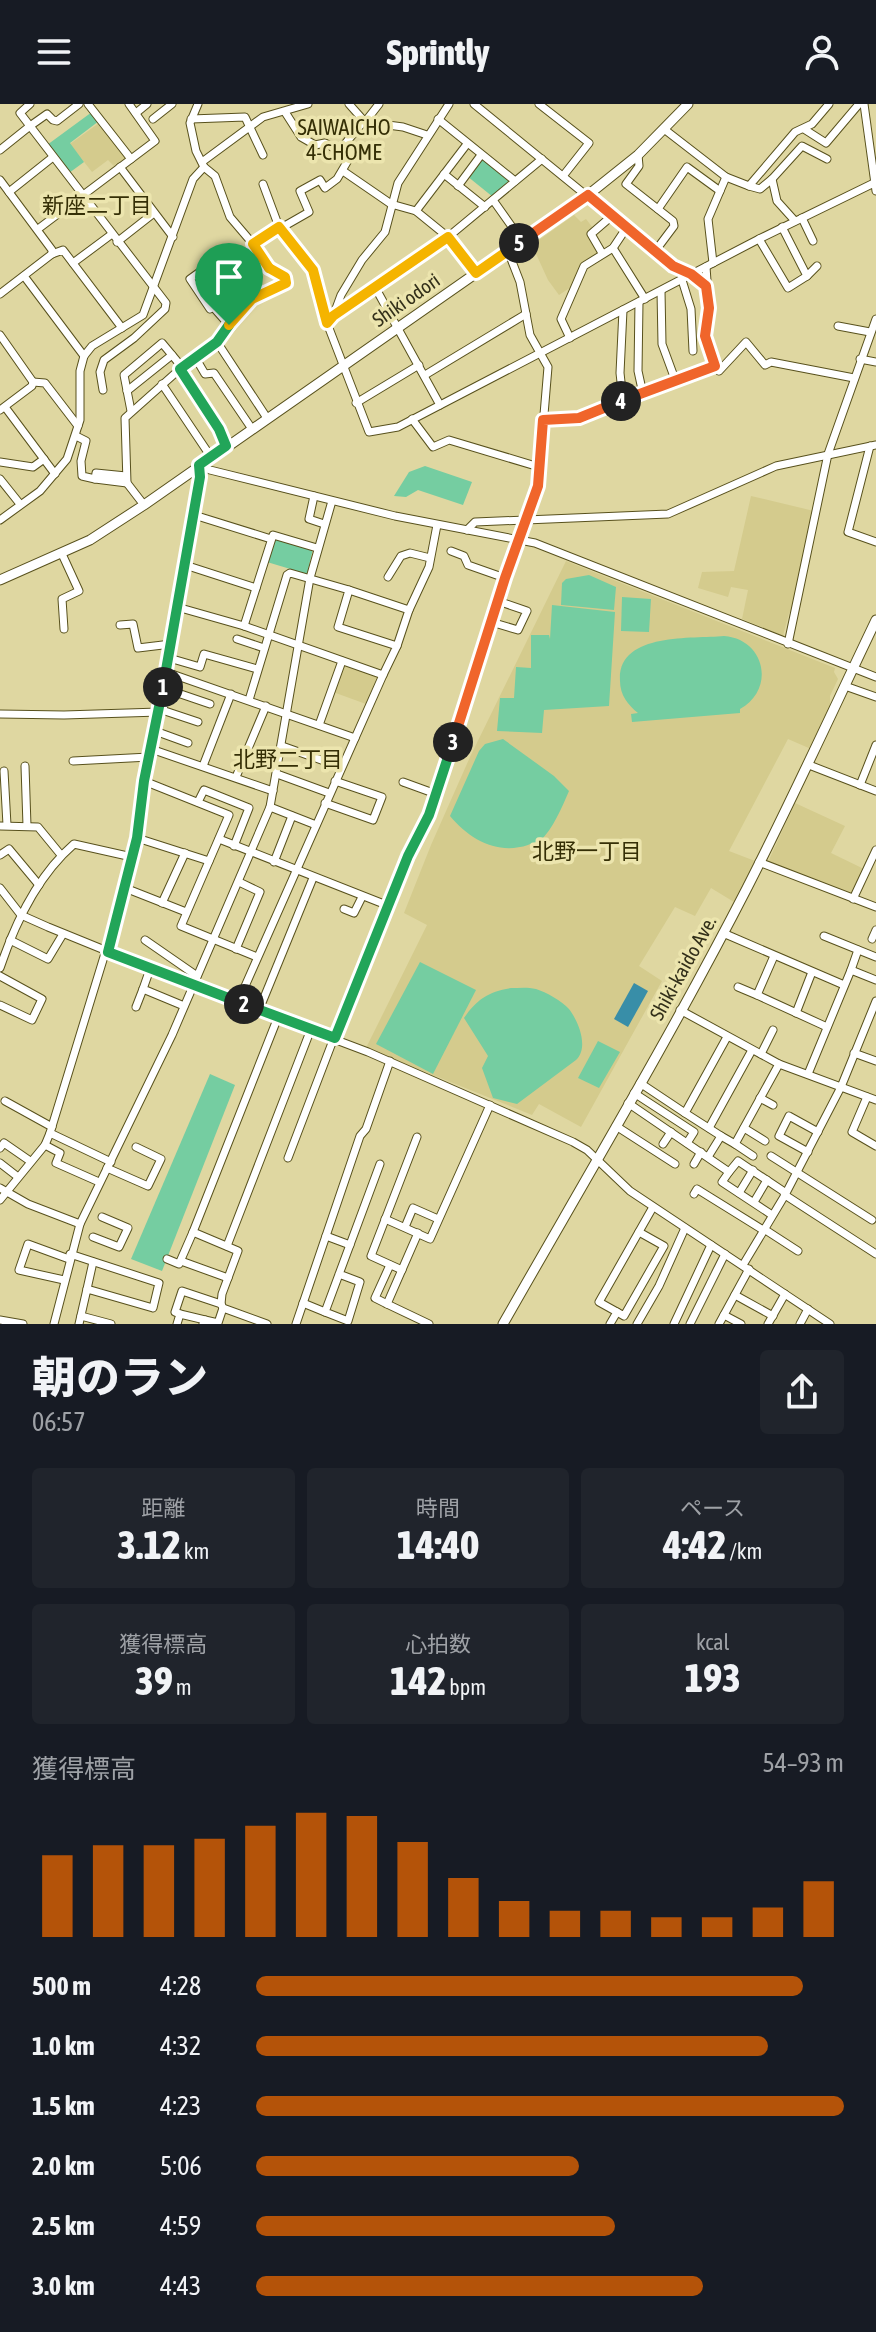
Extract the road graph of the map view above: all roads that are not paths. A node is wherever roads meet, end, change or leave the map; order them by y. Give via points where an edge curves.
1 (30, 104) edge
2 (79, 104) edge
3 (88, 104) edge
4 (129, 104) edge
5 (147, 104) edge
6 (172, 104) edge
7 (308, 104) edge
8 (349, 104) edge
9 (379, 104) edge
10 (449, 104) edge
11 (474, 104) edge
12 (539, 104) edge
13 (688, 104) edge
14 (829, 104) edge
15 (862, 104) edge
16 (196, 105) edge
17 (285, 112) junction
18 (136, 113) junction
19 (153, 119) dead end
20 (191, 119) junction
21 (438, 119) junction
22 (365, 121) junction
23 (30, 126) junction
24 (250, 127) junction
25 (664, 129) junction
26 (804, 129) junction
27 (427, 135) junction
28 (467, 144) junction
29 (0, 150) edge
30 (339, 151) junction
31 (263, 155) dead end
32 (481, 155) junction
33 (638, 155) junction
34 (53, 157) junction
35 (131, 159) junction
36 (542, 159) junction
37 (827, 159) dead end
38 (203, 165) junction
39 (120, 167) junction
40 (343, 171) junction
41 (444, 174) junction
42 (614, 175) junction
43 (563, 176) junction
44 (726, 177) junction
45 (772, 179) junction
46 (0, 180) edge
47 (515, 181) junction
48 (263, 184) dead end
49 (626, 184) junction
50 (875, 185) edge
51 (458, 186) junction
52 (749, 186) junction
53 (720, 191) junction
54 (9, 192) junction
55 (83, 195) junction
56 (588, 195) junction
57 (493, 200) junction
58 (391, 204) junction
59 (485, 207) junction
60 (658, 209) junction
61 (416, 211) junction
62 (154, 213) junction
63 (613, 215) junction
64 (799, 219) junction
65 (279, 227) junction
66 (627, 227) junction
67 (782, 227) junction
68 (38, 229) junction
69 (112, 234) junction
70 (173, 237) junction
71 (448, 237) junction
72 (759, 239) junction
73 (522, 241) junction
74 (813, 241) dead end
75 (117, 242) junction
76 (253, 244) junction
77 (613, 248) junction
78 (656, 250) junction
79 (508, 251) junction
80 (602, 253) junction
81 (52, 254) junction
82 (73, 263) junction
83 (710, 265) junction
84 (208, 266) dead end
85 (817, 266) dead end
86 (476, 273) junction
87 (24, 276) junction
88 (807, 276) junction
89 (688, 277) junction
90 (706, 286) junction
91 (375, 287) junction
92 (153, 290) junction
93 (661, 291) junction
94 (0, 294) edge
95 (642, 301) junction
96 (623, 310) junction
97 (526, 314) junction
98 (876, 319) edge
99 (330, 320) junction
100 (229, 325) junction
101 (838, 326) dead end
102 (122, 328) junction
103 (398, 328) junction
104 (870, 332) junction
105 (0, 335) edge
106 (570, 338) junction
107 (217, 342) junction
108 (864, 348) junction
109 (876, 350) edge
110 (693, 351) dead end
111 (541, 353) junction
112 (172, 355) junction
113 (84, 356) junction
114 (195, 357) junction
115 (860, 359) junction
116 (876, 362) edge
117 (344, 364) junction
118 (419, 365) junction
119 (715, 366) junction
120 (181, 368) junction
121 (425, 375) junction
122 (854, 378) junction
123 (33, 382) junction
124 (676, 382) junction
125 (162, 384) junction
126 (103, 390) dead end
127 (127, 391) junction
128 (643, 394) junction
129 (623, 400) junction
130 (356, 403) junction
131 (440, 405) junction
132 (2, 408) edge
133 (131, 411) junction
134 (267, 418) junction
135 (412, 419) junction
136 (543, 420) junction
137 (78, 426) junction
138 (252, 429) junction
139 (76, 436) junction
140 (873, 445) edge
141 (226, 446) junction
142 (828, 454) junction
143 (211, 457) junction
144 (44, 459) junction
145 (0, 462) edge
146 (199, 465) junction
147 (539, 467) junction
148 (55, 474) junction
149 (0, 479) edge
150 (126, 479) junction
151 (314, 496) junction
152 (332, 501) junction
153 (20, 504) junction
154 (144, 505) junction
155 (194, 515) junction
156 (0, 520) edge
157 (527, 520) junction
158 (324, 524) junction
159 (437, 525) junction
160 (467, 530) junction
161 (271, 539) junction
162 (519, 539) junction
163 (876, 542) edge
164 (317, 548) junction
165 (451, 551) dead end
166 (62, 554) junction
167 (430, 558) junction
168 (185, 565) junction
169 (388, 577) dead end
170 (310, 578) junction
171 (505, 578) junction
172 (0, 580) edge
173 (256, 588) junction
174 (349, 590) junction
175 (498, 601) junction
176 (177, 607) junction
177 (409, 610) junction
178 (876, 620) edge
179 (491, 622) junction
180 (120, 625) dead end
181 (244, 626) junction
182 (64, 629) dead end
183 (268, 634) junction
184 (237, 639) dead end
185 (171, 644) junction
186 (788, 644) junction
187 (299, 645) junction
188 (397, 646) junction
189 (264, 648) junction
190 (169, 658) junction
191 (342, 661) junction
192 (257, 669) junction
193 (853, 669) junction
194 (166, 672) junction
195 (383, 675) junction
196 (876, 677) edge
197 (845, 686) junction
198 (163, 688) junction
199 (231, 694) junction
200 (876, 697) edge
201 (249, 700) junction
202 (210, 704) dead end
203 (266, 706) junction
204 (159, 710) junction
205 (0, 714) edge
206 (287, 714) junction
207 (198, 722) dead end
208 (319, 725) junction
209 (155, 731) junction
210 (355, 738) junction
211 (188, 743) dead end
212 (876, 745) edge
213 (282, 746) junction
214 (150, 753) junction
215 (73, 761) dead end
216 (809, 765) junction
217 (25, 766) dead end
218 (203, 766) junction
219 (341, 767) junction
220 (4, 771) dead end
221 (277, 774) junction
222 (236, 777) junction
223 (144, 781) junction
224 (335, 781) junction
225 (403, 782) dead end
226 (860, 785) junction
227 (273, 791) junction
228 (876, 791) edge
229 (329, 793) junction
230 (436, 794) junction
231 (198, 802) junction
232 (325, 803) junction
233 (270, 807) junction
234 (292, 816) junction
235 (316, 825) junction
236 (4, 826) edge
237 (27, 826) junction
238 (137, 838) junction
239 (219, 839) junction
240 (234, 846) junction
241 (876, 850) edge
242 (252, 852) junction
243 (185, 853) junction
244 (0, 855) edge
245 (61, 855) junction
246 (132, 857) junction
247 (209, 861) junction
248 (274, 862) junction
249 (759, 862) junction
250 (296, 871) junction
251 (313, 878) junction
252 (239, 882) junction
253 (39, 885) junction
254 (0, 888) edge
255 (125, 888) junction
256 (362, 897) junction
257 (853, 899) junction
258 (162, 903) junction
259 (389, 906) junction
260 (876, 907) edge
261 (344, 909) dead end
262 (186, 912) junction
263 (21, 915) junction
264 (723, 933) junction
265 (63, 934) junction
266 (824, 936) dead end
267 (10, 940) junction
268 (145, 940) dead end
269 (214, 940) junction
270 (3, 949) edge
271 (236, 949) junction
272 (858, 950) junction
273 (108, 952) junction
274 (774, 956) junction
275 (257, 957) junction
276 (876, 957) edge
277 (0, 968) edge
278 (186, 968) junction
279 (150, 969) junction
280 (851, 970) junction
281 (812, 972) junction
282 (0, 976) edge
283 (197, 976) junction
284 (178, 980) junction
285 (876, 980) edge
286 (844, 985) junction
287 (193, 986) junction
288 (738, 987) dead end
289 (143, 989) junction
290 (757, 995) junction
291 (876, 1001) edge
292 (238, 1002) junction
293 (0, 1005) edge
294 (184, 1006) junction
295 (136, 1007) dead end
296 (259, 1010) junction
297 (680, 1010) junction
298 (796, 1013) junction
299 (278, 1017) junction
300 (872, 1020) edge
301 (827, 1027) junction
302 (311, 1029) junction
303 (773, 1030) dead end
304 (727, 1037) junction
305 (335, 1038) junction
306 (752, 1050) junction
307 (854, 1053) junction
308 (761, 1054) junction
309 (390, 1061) junction
310 (876, 1061) edge
311 (779, 1064) junction
312 (808, 1074) junction
313 (841, 1087) junction
314 (637, 1088) junction
315 (760, 1098) junction
316 (872, 1099) edge
317 (5, 1101) dead end
318 (628, 1103) junction
319 (490, 1105) junction
320 (773, 1105) dead end
321 (685, 1113) junction
322 (616, 1126) junction
323 (709, 1128) junction
324 (744, 1128) junction
325 (51, 1130) junction
326 (671, 1132) junction
327 (818, 1132) junction
328 (721, 1136) junction
329 (417, 1137) dead end
330 (765, 1141) dead end
331 (687, 1143) junction
332 (663, 1144) dead end
333 (735, 1144) junction
334 (45, 1145) junction
335 (876, 1146) edge
336 (136, 1147) dead end
337 (0, 1148) edge
338 (808, 1152) junction
339 (704, 1155) junction
340 (753, 1156) dead end
341 (771, 1156) dead end
342 (288, 1158) dead end
343 (596, 1159) junction
344 (30, 1161) junction
345 (0, 1163) edge
346 (380, 1164) dead end
347 (675, 1164) dead end
348 (694, 1164) dead end
349 (109, 1165) junction
350 (753, 1170) junction
351 (729, 1172) junction
352 (797, 1173) junction
353 (18, 1177) junction
354 (767, 1180) junction
355 (99, 1182) junction
356 (3, 1190) edge
357 (739, 1193) junction
358 (694, 1194) dead end
359 (785, 1195) junction
360 (0, 1200) edge
361 (754, 1202) junction
362 (653, 1207) junction
363 (772, 1215) junction
364 (102, 1217) dead end
365 (385, 1219) junction
366 (438, 1219) junction
367 (872, 1220) dead end
368 (80, 1224) junction
369 (405, 1227) junction
370 (685, 1228) junction
371 (763, 1230) junction
372 (193, 1232) junction
373 (639, 1232) junction
374 (418, 1233) junction
375 (326, 1236) junction
376 (93, 1237) dead end
377 (779, 1239) junction
378 (350, 1245) junction
379 (711, 1245) junction
380 (227, 1246) junction
381 (774, 1248) dead end
382 (795, 1253) dead end
383 (725, 1254) junction
384 (876, 1254) edge
385 (70, 1256) junction
386 (167, 1259) dead end
387 (181, 1261) junction
388 (93, 1262) junction
389 (390, 1265) junction
390 (746, 1267) junction
391 (402, 1270) junction
392 (339, 1274) junction
393 (228, 1278) junction
394 (64, 1280) junction
395 (87, 1289) junction
396 (785, 1294) junction
397 (735, 1295) junction
398 (303, 1303) junction
399 (387, 1304) junction
400 (222, 1306) junction
401 (808, 1309) junction
402 (325, 1312) junction
403 (617, 1312) junction
404 (180, 1314) junction
405 (724, 1315) junction
406 (0, 1320) edge
407 (80, 1320) edge
408 (770, 1320) edge
409 (204, 1322) edge
410 (255, 1322) edge
411 (220, 1323) edge
412 (828, 1323) edge
413 (23, 1324) edge
414 (54, 1324) edge
415 (111, 1324) edge
416 (177, 1324) edge
417 (267, 1324) edge
418 (296, 1324) edge
419 (429, 1324) edge
420 (503, 1324) edge
421 (610, 1324) edge
422 (637, 1324) edge
423 (674, 1324) edge
424 (690, 1324) edge
425 (719, 1324) edge
426 (741, 1324) edge
427 (800, 1324) edge

1 - 23 street via 20,113
2 - 23 street via 57,121 47,114
3 - 35 street
4 - 18 street
5 - 18 street
6 - 19 street
7 - 17 street
8 - 22 street
9 - 22 street
10 - 21 street
11 - 36 street
12 - 43 street via 589,143
13 - 25 main road, Shiki odori
14 - 26 street
15 - 26 street via 826,143
15 - 50 street
16 - 20 street
17 - 24 street via 263,117
17 - 30 street via 301,137
18 - 35 street via 155,141
20 - 24 street via 245,117
20 - 38 street
21 - 27 street
21 - 28 street
22 - 27 street
22 - 30 street
23 - 29 street
23 - 34 street
24 - 31 street
24 - 38 street
25 - 33 main road, Shiki odori
25 - 44 street
26 - 52 street via 795,132
27 - 58 street
28 - 32 street
28 - 41 street
30 - 40 street via 350,157
32 - 47 street
32 - 51 street
33 - 42 main road, Shiki odori
33 - 49 street via 639,166
34 - 54 street
34 - 55 street
35 - 39 street
36 - 43 street
36 - 47 street
37 - 45 street via 802,146
38 - 70 street
38 - 76 street via 215,176 230,217
39 - 55 street
39 - 62 street
40 - 58 street
40 - 65 street via 325,188 320,180 300,191 309,212
41 - 51 street
41 - 61 street
42 - 49 street
42 - 56 main road, Shiki odori
43 - 56 street
44 - 52 street
44 - 53 street
45 - 52 street via 760,189
45 - 64 street via 777,201
46 - 54 street
47 - 57 street
48 - 65 street
49 - 60 street
50 - 64 street
51 - 59 street
53 - 60 street via 687,167
53 - 83 street via 708,219
54 - 68 street
55 - 68 street
55 - 69 street
56 - 63 street
56 - 73 main road, Shiki odori
57 - 59 street
57 - 73 street
58 - 61 street
58 - 99 street via 385,232 362,260
59 - 71 street
60 - 78 street via 674,226
61 - 71 street
62 - 70 street
62 - 75 street
63 - 66 street
63 - 80 street via 591,234
64 - 67 street
64 - 74 street
65 - 76 street
65 - 99 street via 313,270
66 - 77 street
66 - 78 street
67 - 72 street
67 - 88 street
68 - 81 street
69 - 75 street
69 - 82 street
70 - 92 street
71 - 86 street
71 - 91 street
72 - 83 street
72 - 88 street via 788,288
73 - 79 main road, Shiki odori
75 - 92 street
76 - 100 street via 286,283 252,299
77 - 80 street
77 - 95 street
78 - 89 street
79 - 86 main road, Shiki odori
79 - 97 street
80 - 106 street via 584,266 561,319
81 - 82 street via 63,250
81 - 87 street
82 - 102 street
83 - 89 street
83 - 90 street
84 - 100 street via 190,279 210,309
85 - 88 street
86 - 103 main road, Shiki odori
87 - 94 street
87 - 113 street
89 - 90 street
89 - 93 street
89 - 110 street
90 - 119 street via 705,336
91 - 99 street
91 - 103 street
92 - 102 street via 143,315
92 - 126 street via 166,303 165,309 104,360
93 - 95 street
93 - 124 street via 662,344
95 - 96 street
95 - 128 street via 638,371
96 - 106 street
96 - 129 street
97 - 111 street
97 - 121 street
98 - 104 street
99 - 117 street
100 - 107 street
101 - 104 street
102 - 113 street
103 - 117 main road, Shiki odori
103 - 118 street
104 - 108 street
105 - 123 street
106 - 111 street
107 - 114 street
107 - 134 street
108 - 109 street
108 - 115 street
111 - 131 street
111 - 136 street via 548,367
112 - 120 street
112 - 127 street
112 - 127 street via 162,343 124,375
113 - 137 street
114 - 120 street
114 - 138 street via 205,374 214,373
115 - 116 street
115 - 122 street
117 - 130 street
117 - 134 main road, Shiki odori
118 - 121 street
118 - 130 street
119 - 122 street via 719,371 746,342 765,365
119 - 124 street
120 - 125 street
120 - 141 street
121 - 131 street
122 - 142 street
123 - 132 street
123 - 137 street via 45,383
124 - 128 street
125 - 133 street
125 - 143 street
127 - 133 street
128 - 129 street
129 - 136 street via 579,418
130 - 135 street via 369,432
131 - 135 street
132 - 144 street
133 - 150 street via 125,418
134 - 138 main road, Shiki odori
135 - 147 street via 433,447 449,440
136 - 147 street
137 - 139 street
138 - 141 main road, Shiki odori
139 - 148 street
139 - 150 street via 86,441 82,476
140 - 142 street
140 - 163 street via 848,532
141 - 143 main road, Shiki odori
142 - 157 street via 769,469 668,514
142 - 186 street
143 - 146 main road, Shiki odori
144 - 145 street via 33,467
144 - 148 street
146 - 151 street
146 - 154 main road, Shiki odori
146 - 155 street
147 - 157 street
148 - 153 street
149 - 153 street
150 - 154 street
151 - 152 street
151 - 158 street via 309,519
152 - 158 street
152 - 159 street
153 - 156 street
154 - 166 main road, Shiki odori
155 - 161 street
155 - 168 street
157 - 160 street via 475,522
157 - 162 street
158 - 164 street
159 - 160 street
159 - 167 street
160 - 162 street
161 - 164 street via 275,534
161 - 173 street
162 - 171 street
162 - 186 street
164 - 170 street
165 - 171 street via 464,556 468,565
166 - 172 main road, Shiki odori
166 - 182 street via 79,591 62,599
167 - 169 street via 401,556
167 - 177 street
168 - 173 street
168 - 176 street
170 - 174 street
170 - 183 street via 287,575
170 - 187 street
171 - 175 street
173 - 181 street
174 - 177 street
174 - 188 street via 338,627
175 - 179 street
175 - 179 street via 527,611 518,630
176 - 181 street
176 - 185 street
177 - 188 street
178 - 193 main road, Shiki-kaido Ave.
179 - 230 street
180 - 185 street via 133,624 138,648
181 - 183 street
183 - 187 street
183 - 189 street
184 - 189 street
185 - 190 street
186 - 193 street
187 - 191 street
187 - 206 street
188 - 195 street
189 - 192 street
190 - 192 street via 200,667 204,654
190 - 194 street
191 - 195 street
191 - 208 street
192 - 201 street
193 - 196 street
193 - 197 main road, Shiki-kaido Ave.
194 - 198 street
194 - 199 street
195 - 210 street
197 - 200 street
197 - 216 main road, Shiki-kaido Ave.
198 - 202 street
198 - 204 street
199 - 201 street
199 - 218 street
201 - 203 street
203 - 206 street
203 - 222 street
204 - 205 street
204 - 207 street
204 - 209 street
206 - 208 street
206 - 213 street
208 - 210 street
209 - 211 street
209 - 214 street
210 - 219 street
212 - 226 street
213 - 219 street
213 - 221 street
214 - 215 street
214 - 218 street
214 - 223 street
216 - 226 street
216 - 249 main road, Shiki-kaido Ave.
217 - 237 street
218 - 222 street
219 - 224 street
220 - 236 street
221 - 227 street
221 - 229 street
222 - 227 street
223 - 231 street
223 - 238 street
224 - 229 street
224 - 232 street via 382,797 373,820
225 - 230 street
226 - 228 street
227 - 233 street
229 - 232 street
230 - 259 street
231 - 239 street via 229,815
231 - 240 street via 204,790 249,808
232 - 235 street
233 - 234 street
233 - 242 street
234 - 235 street
234 - 248 street
235 - 250 street
236 - 237 street
237 - 245 street via 38,827
238 - 243 street
238 - 246 street
239 - 240 street
239 - 247 street
240 - 242 street
241 - 257 street
242 - 248 street
242 - 252 street
243 - 247 street
243 - 258 street
244 - 253 street via 9,849
245 - 246 street via 74,844
245 - 253 street
246 - 255 street
247 - 262 street
248 - 250 street
249 - 257 street
249 - 264 main road, Shiki-kaido Ave.
250 - 251 street
250 - 275 street
251 - 256 street
251 - 296 street
252 - 269 street
252 - 271 street via 260,892
253 - 263 street
254 - 263 street
255 - 258 street
255 - 273 street
256 - 259 street
256 - 261 street via 354,913
257 - 260 street
258 - 262 street
259 - 305 street
262 - 269 street via 181,926
263 - 265 street
263 - 267 street
264 - 274 street
264 - 297 main road, Shiki-kaido Ave.
265 - 267 street via 48,959
265 - 273 street
266 - 272 street
267 - 270 street
268 - 278 street
269 - 271 street
269 - 283 street
270 - 277 street
271 - 275 street
272 - 276 street
272 - 280 street
273 - 279 street
273 - 325 street
274 - 281 street
274 - 290 street
275 - 292 street
278 - 283 street
278 - 284 street
279 - 284 street
279 - 289 street
280 - 285 street
280 - 286 street
281 - 286 street
281 - 298 street
282 - 293 street via 42,999 32,1020
283 - 287 street
284 - 287 street
286 - 301 street
287 - 292 street
287 - 294 street
288 - 290 street
289 - 294 street
289 - 295 street
290 - 298 street
291 - 300 street
292 - 296 street
294 - 349 street
296 - 299 street
297 - 304 street
297 - 314 main road, Shiki-kaido Ave.
298 - 301 street
299 - 302 street
299 - 372 street
300 - 307 street
301 - 312 street
302 - 305 street
302 - 380 street
303 - 308 street
304 - 306 street
304 - 321 street
305 - 309 street
305 - 342 street
306 - 308 street
306 - 323 street
307 - 310 street
307 - 313 street
308 - 311 street
309 - 319 street
309 - 375 street
311 - 312 street
311 - 315 street
312 - 313 street
313 - 316 street
313 - 327 street
314 - 318 main road, Shiki-kaido Ave.
314 - 321 street
314 - 331 street via 694,1132
315 - 320 street
315 - 324 street
316 - 335 street via 852,1132
317 - 325 street
318 - 322 main road, Shiki-kaido Ave.
318 - 326 street
319 - 343 street via 573,1142
319 - 366 street
321 - 323 street
322 - 343 main road, Shiki-kaido Ave.
322 - 347 street
323 - 328 street
324 - 330 street
324 - 333 street
325 - 334 street
325 - 349 street
326 - 331 street
326 - 332 street
327 - 338 street
327 - 338 street via 789,1116 779,1136
328 - 333 street
328 - 339 street
329 - 365 street
331 - 339 street
333 - 340 street
334 - 344 street
334 - 355 street via 60,1153 56,1163
336 - 349 street via 161,1159 148,1186
337 - 344 street via 4,1143
338 - 352 street
339 - 348 street
339 - 351 street
341 - 352 street
343 - 362 street
343 - 420 main road, Shiki-kaido Ave.
344 - 353 street
345 - 353 street
346 - 378 street
349 - 355 street
350 - 351 street via 738,1161
350 - 354 street
350 - 357 street
351 - 357 street via 722,1182
352 - 359 street
352 - 367 street
353 - 356 street
354 - 359 street
354 - 361 street
355 - 368 street
356 - 360 street
356 - 368 street
357 - 361 street
358 - 371 street via 697,1189
359 - 363 street
359 - 384 street
361 - 363 street
362 - 370 street
362 - 373 street
363 - 371 street
364 - 376 street via 128,1228 119,1247
365 - 369 street
365 - 389 street via 371,1256
366 - 369 street via 413,1208
366 - 374 street via 430,1239
368 - 385 street
369 - 374 street
370 - 379 street
370 - 422 street
371 - 377 street
371 - 390 street
372 - 380 street
372 - 387 street
373 - 403 street via 599,1302
373 - 403 street via 664,1246 624,1316
374 - 391 street
375 - 378 street
375 - 398 street
377 - 381 street
377 - 382 street
378 - 392 street
379 - 383 street
379 - 423 street
380 - 393 street via 238,1251
383 - 390 street
383 - 424 street
385 - 388 street
385 - 394 street
385 - 394 street via 28,1244 19,1270
386 - 387 street
387 - 393 street
388 - 395 street
388 - 395 street via 159,1283 153,1308
389 - 391 street
389 - 399 street via 375,1298
390 - 396 street
390 - 397 street
391 - 399 street
392 - 402 street
392 - 402 street via 360,1282 348,1321
393 - 400 street
394 - 414 street
395 - 407 street
396 - 401 street
396 - 408 street
397 - 405 street
397 - 408 street
398 - 402 street
398 - 418 street
399 - 419 street
400 - 404 street via 182,1291 175,1312
400 - 410 street
400 - 411 street
401 - 412 street
401 - 427 street
403 - 421 street
404 - 409 street
404 - 416 street
405 - 425 street
405 - 426 street
406 - 413 street
407 - 415 street
409 - 411 street
410 - 417 street

